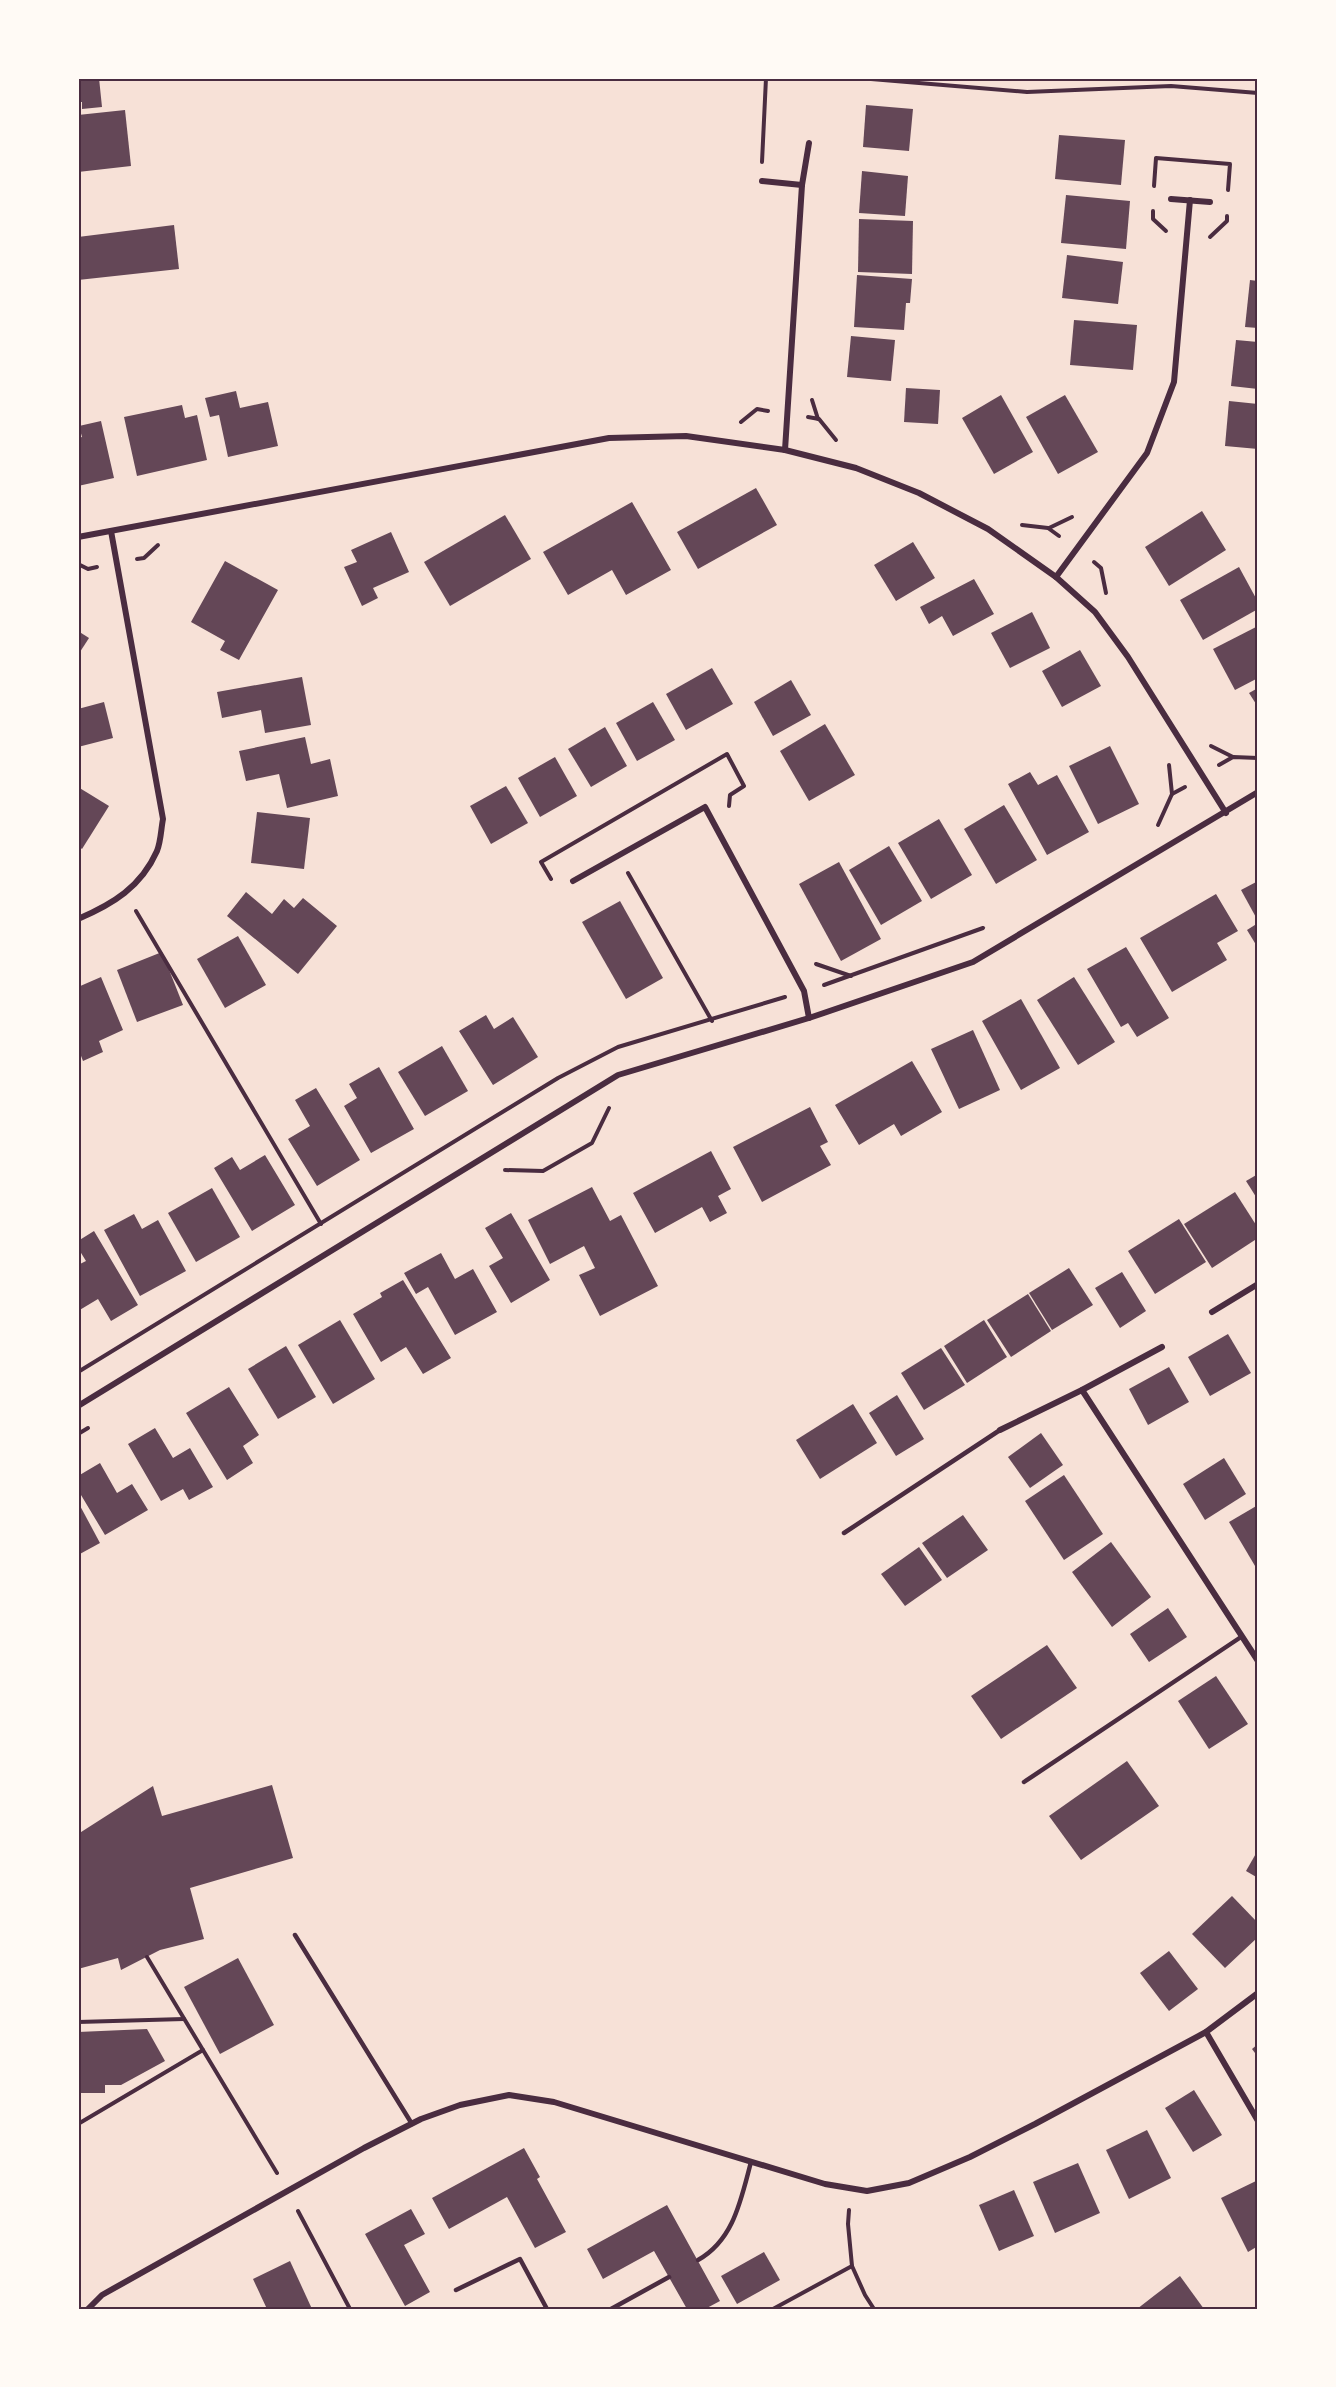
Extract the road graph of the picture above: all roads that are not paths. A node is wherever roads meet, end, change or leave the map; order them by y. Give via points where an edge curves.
1 (809, 143) dead end
2 (762, 181) road end
3 (802, 185) junction
4 (1171, 199) dead end
5 (1190, 200) junction
6 (1210, 202) dead end
7 (785, 450) junction
8 (111, 531) junction
9 (78, 537) edge
10 (1056, 576) junction
11 (1258, 792) edge
12 (1226, 813) junction
13 (573, 881) dead end
14 (78, 919) edge
15 (809, 1018) junction
16 (1258, 1284) edge
17 (1212, 1312) dead end
18 (1162, 1347) dead end
19 (1083, 1390) junction
20 (78, 1406) edge
21 (1000, 1430) joint
22 (844, 1533) dead end
23 (1242, 1637) junction
24 (1258, 1660) edge
25 (1024, 1782) dead end
26 (295, 1935) dead end
27 (1258, 1993) edge
28 (1206, 2032) junction
29 (1258, 2121) edge
30 (412, 2124) junction
31 (752, 2162) junction
32 (698, 2260) dead end
33 (669, 2277) dead end
34 (456, 2290) dead end
35 (87, 2309) edge
36 (547, 2309) edge
37 (611, 2309) edge

1 - 3 street
2 - 3 street
3 - 7 street
4 - 5 street
5 - 6 street
5 - 10 street via 1174,382 1147,453
7 - 8 street via 686,435 609,438
7 - 10 street via 856,468 920,493 988,529
8 - 9 street
8 - 14 street via 163,819 157,850 137,884 104,908
10 - 12 street via 1095,612 1128,657
11 - 12 street
12 - 15 street via 973,962
13 - 15 street via 705,807 804,991
15 - 20 street via 618,1075
16 - 17 street
18 - 19 street
19 - 21 street
19 - 23 street
21 - 22 lane
23 - 24 street
23 - 25 lane
26 - 30 lane
27 - 28 street
28 - 29 street
28 - 31 street via 1035,2124 909,2183 867,2191 825,2184
30 - 31 street via 460,2105 509,2096 554,2102
30 - 35 street via 102,2295
31 - 32 lane via 734,2221 723,2239
33 - 37 lane
34 - 36 lane via 520,2259

